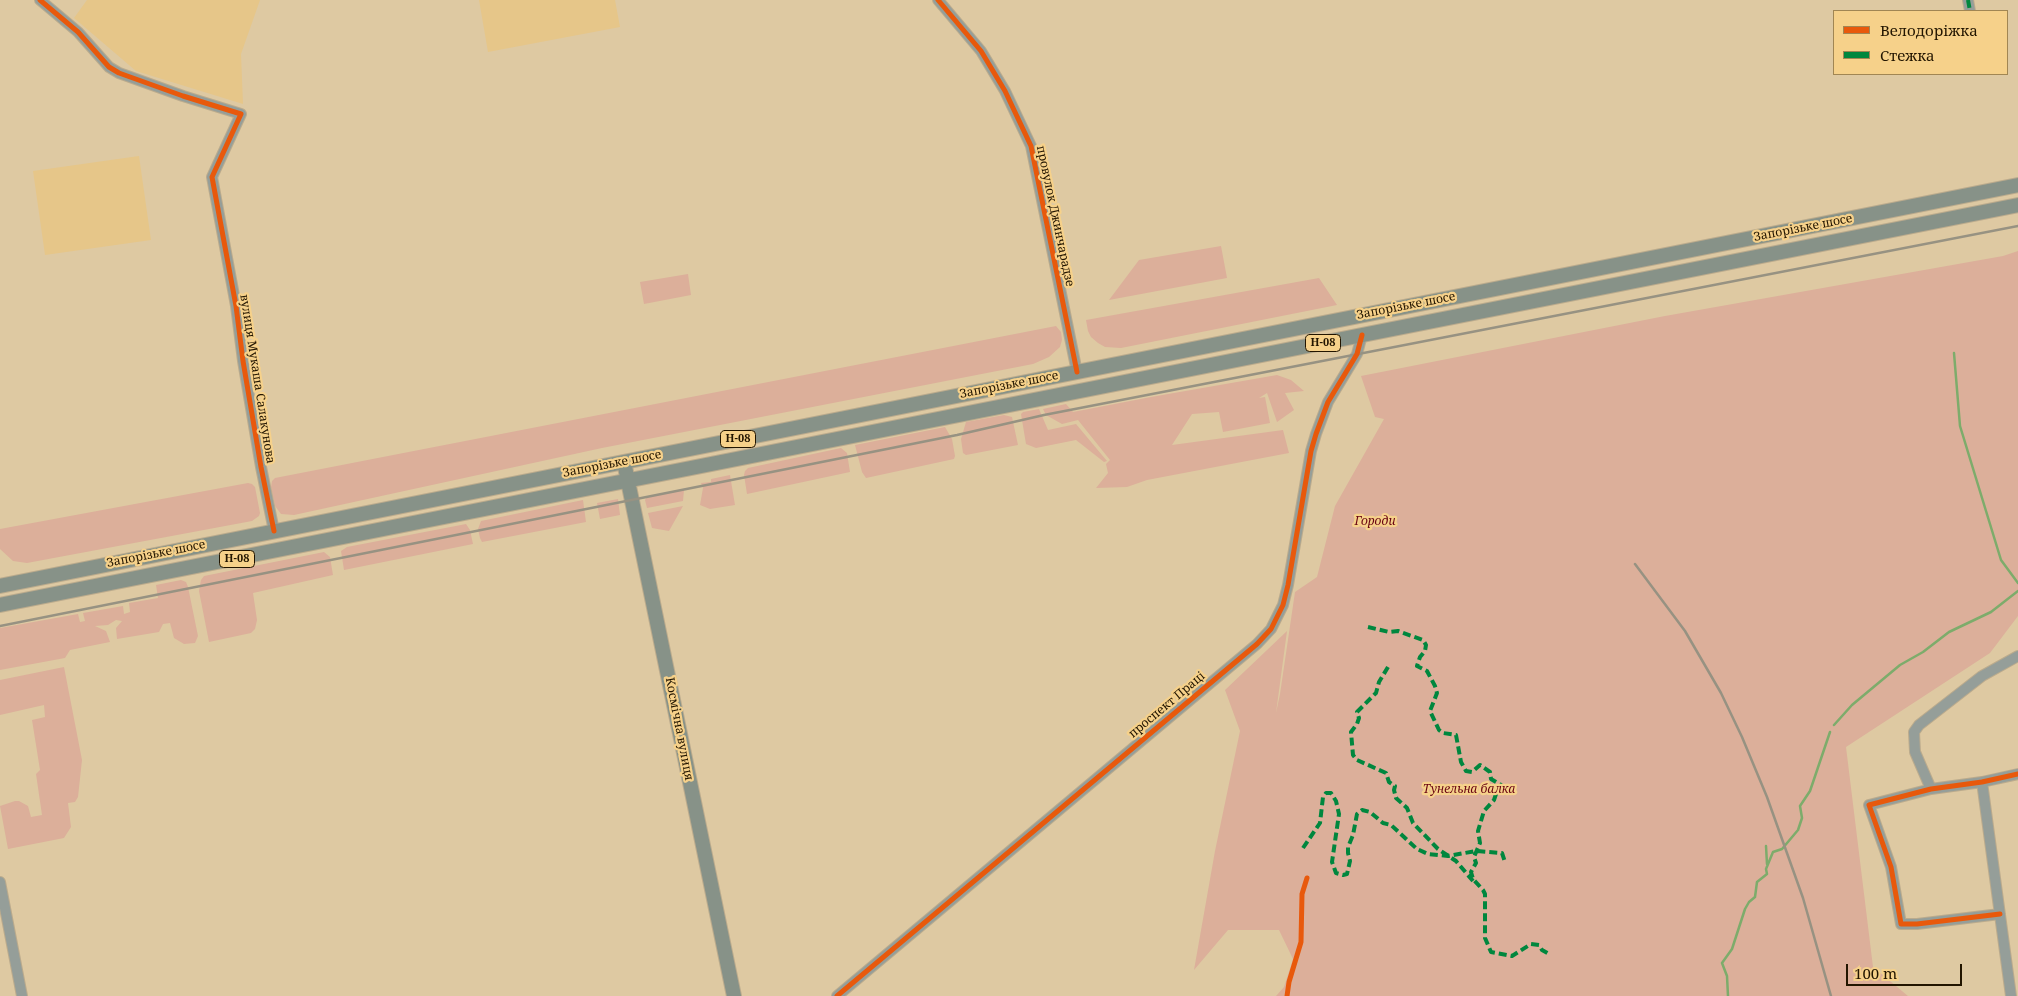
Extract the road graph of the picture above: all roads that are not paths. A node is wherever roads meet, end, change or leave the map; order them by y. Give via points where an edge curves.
1 (40, 0) edge
2 (938, 0) edge
3 (2018, 185) edge
4 (2018, 205) edge
5 (1357, 315) junction
6 (1362, 335) junction
7 (1077, 372) junction
8 (1081, 391) junction
9 (624, 462) junction
10 (628, 481) junction
11 (274, 531) junction
12 (0, 586) edge
13 (0, 605) edge
14 (2018, 656) edge
15 (2018, 774) edge
16 (1982, 782) junction
17 (1931, 790) junction
18 (0, 882) edge
19 (2000, 914) junction
20 (22, 996) edge
21 (734, 996) edge
22 (837, 996) edge
23 (2011, 996) edge

1 - 11 street, вулиця Мукаша Салакунова via 78,32 114,70 241,114 212,178
2 - 7 street, провулок Джинчарадзе via 981,51 1014,107 1031,146
3 - 5 main road, Запорізьке шосе / Н-08
4 - 6 main road, Запорізьке шосе / Н-08
5 - 6 main road
5 - 7 main road, Запорізьке шосе / Н-08
6 - 8 main road, Запорізьке шосе / Н-08
6 - 22 street, проспект Праці via 1356,354 1328,402 1316,434 1288,584 1283,605 1271,629
7 - 8 main road
7 - 9 main road, Запорізьке шосе / Н-08
8 - 10 main road, Запорізьке шосе / Н-08
9 - 10 main road, Космічна вулиця
9 - 11 main road, Запорізьке шосе / Н-08
10 - 13 main road, Запорізьке шосе / Н-08
10 - 21 main road, Космічна вулиця
11 - 12 main road, Запорізьке шосе / Н-08
14 - 17 street via 1982,676 1914,732 1915,752
15 - 16 street
16 - 17 street
16 - 19 street
17 - 19 street via 1869,805 1891,866 1901,924
18 - 20 street
19 - 23 street

